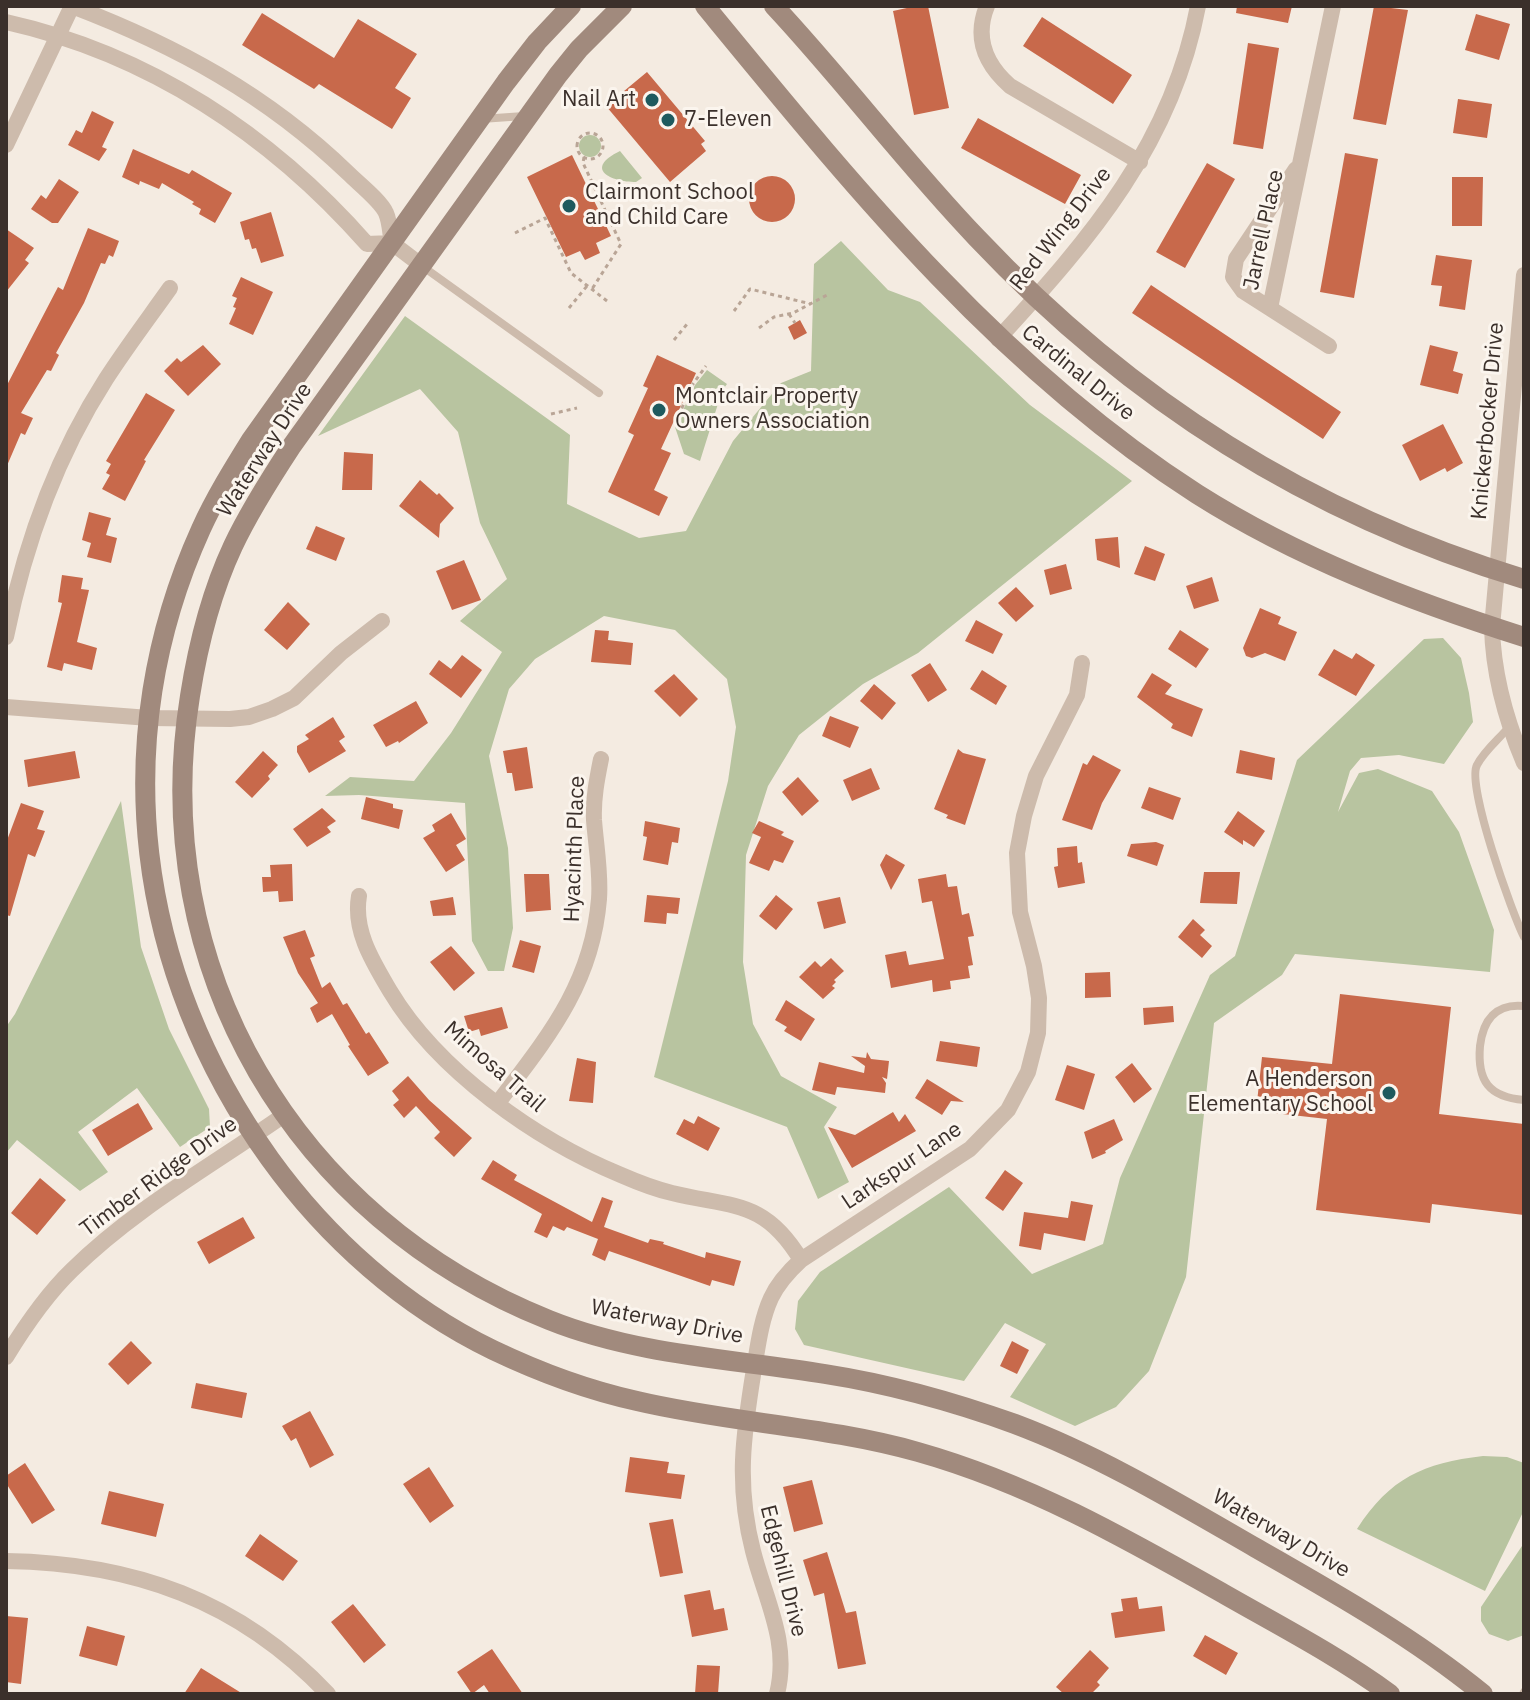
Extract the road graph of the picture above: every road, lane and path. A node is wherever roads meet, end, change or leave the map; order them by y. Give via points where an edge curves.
1 (72, 6) edge
2 (571, 6) edge
3 (622, 6) edge
4 (705, 6) edge
5 (774, 6) edge
6 (987, 6) edge
7 (1198, 6) edge
8 (1333, 6) edge
9 (6, 22) edge
10 (58, 36) junction
11 (529, 115) junction
12 (481, 119) junction
13 (6, 145) edge
14 (584, 157) junction
15 (1301, 161) junction
16 (1140, 162) junction
17 (515, 233) dead end
18 (392, 243) junction
19 (421, 265) junction
20 (1524, 275) edge
21 (589, 287) junction
22 (170, 288) dead end
23 (827, 295) dead end
24 (1036, 298) junction
25 (607, 301) dead end
26 (811, 304) junction
27 (569, 308) dead end
28 (1270, 308) junction
29 (734, 311) dead end
30 (789, 314) junction
31 (688, 323) dead end
32 (795, 323) dead end
33 (759, 328) dead end
34 (998, 339) junction
35 (674, 340) dead end
36 (1329, 346) dead end
37 (706, 366) dead end
38 (599, 393) dead end
39 (1518, 405) edge
40 (577, 408) dead end
41 (551, 414) dead end
42 (675, 423) dead end
43 (1497, 571) junction
44 (1524, 579) edge
45 (382, 621) dead end
46 (1492, 627) junction
47 (6, 637) edge
48 (1524, 637) edge
49 (1082, 663) dead end
50 (6, 707) edge
51 (149, 718) junction
52 (186, 719) junction
53 (1510, 726) junction
54 (601, 759) dead end
55 (1524, 763) edge
56 (359, 896) dead end
57 (1524, 937) edge
58 (1524, 1006) edge
59 (1524, 1100) edge
60 (497, 1104) junction
61 (284, 1115) junction
62 (253, 1136) junction
63 (801, 1260) junction
64 (6, 1357) edge
65 (755, 1363) junction
66 (746, 1419) junction
67 (6, 1561) edge
68 (328, 1694) edge
69 (777, 1694) edge
70 (1390, 1694) edge
71 (1483, 1694) edge

1 - 10 street
1 - 18 street via 211,69 286,118 386,212
2 - 12 main road, Waterway Drive via 529,52
3 - 11 main road, Waterway Drive via 579,49
4 - 34 main road, Cardinal Drive via 881,215
5 - 24 main road, Cardinal Drive via 975,237
6 - 16 street via 982,43 995,73
7 - 16 street, Red Wing Drive via 1180,78
8 - 15 street, Jarrell Place
9 - 10 street
10 - 13 street
10 - 18 street via 203,101 287,163 367,244
11 - 12 lane
11 - 19 main road, Waterway Drive
12 - 18 main road, Waterway Drive
14 - 14 path via 601,152 596,135 586,134 578,141
14 - 21 path via 621,244
15 - 28 street, Jarrell Place
15 - 28 street, Jarrell Place via 1233,268 1236,284
16 - 24 street, Red Wing Drive via 1108,211
17 - 21 path via 545,218 571,273
18 - 19 street
18 - 51 main road, Waterway Drive via 224,484 182,576
19 - 38 lane
19 - 52 main road, Waterway Drive via 291,447 232,547 207,616
20 - 39 street, Knickerbocker Drive
21 - 25 path
21 - 27 path
22 - 47 street via 105,380 57,472 30,542
23 - 26 path
24 - 34 street, Red Wing Drive
24 - 43 main road, Cardinal Drive via 1159,402 1227,446 1360,517
26 - 29 path via 750,289
26 - 30 path
28 - 36 street, Jarrell Place
30 - 32 path
30 - 33 path
31 - 35 path
34 - 46 main road, Cardinal Drive via 1076,407 1198,494 1332,566
37 - 42 path
39 - 43 street, Knickerbocker Drive
40 - 41 path
43 - 44 main road, Cardinal Drive
43 - 46 street, Knickerbocker Drive
45 - 52 street via 294,698 272,709 230,719
46 - 48 main road, Cardinal Drive
46 - 53 street, Knickerbocker Drive
49 - 63 street, Larkspur Lane via 1077,695 1036,776 1017,853 1020,912 1039,998 1038,1033 1028,1072 1008,1110 970,1149
50 - 51 street
51 - 52 street
51 - 62 main road, Waterway Drive via 144,800 163,938 200,1040
52 - 61 main road, Waterway Drive via 184,840 201,936 238,1036
53 - 55 street, Knickerbocker Drive
53 - 57 lane via 1476,765 1474,776 1481,814
54 - 60 street, Hyacinth Place via 594,818 599,898 586,966 555,1028
56 - 60 street, Mimosa Trail via 362,936 396,1001 420,1032
58 - 59 lane via 1505,1007 1487,1019 1479,1062 1488,1086
60 - 63 street, Mimosa Trail via 524,1125 620,1175 757,1213 790,1241
61 - 62 street, Timber Ridge Drive
61 - 65 main road, Waterway Drive via 351,1195 389,1228 472,1284 597,1337
62 - 64 street, Timber Ridge Drive via 102,1242 50,1294
62 - 66 main road, Waterway Drive via 332,1233 400,1292 451,1327 534,1369 584,1387
63 - 65 street, Larkspur Lane via 772,1296
65 - 66 street, Edgehill Drive
65 - 71 main road, Waterway Drive via 961,1406 1088,1456 1367,1611
66 - 69 street, Edgehill Drive via 742,1490 754,1556 779,1639
66 - 70 main road, Waterway Drive via 919,1452 1039,1495 1331,1655
67 - 68 street via 77,1564 183,1593 269,1641

